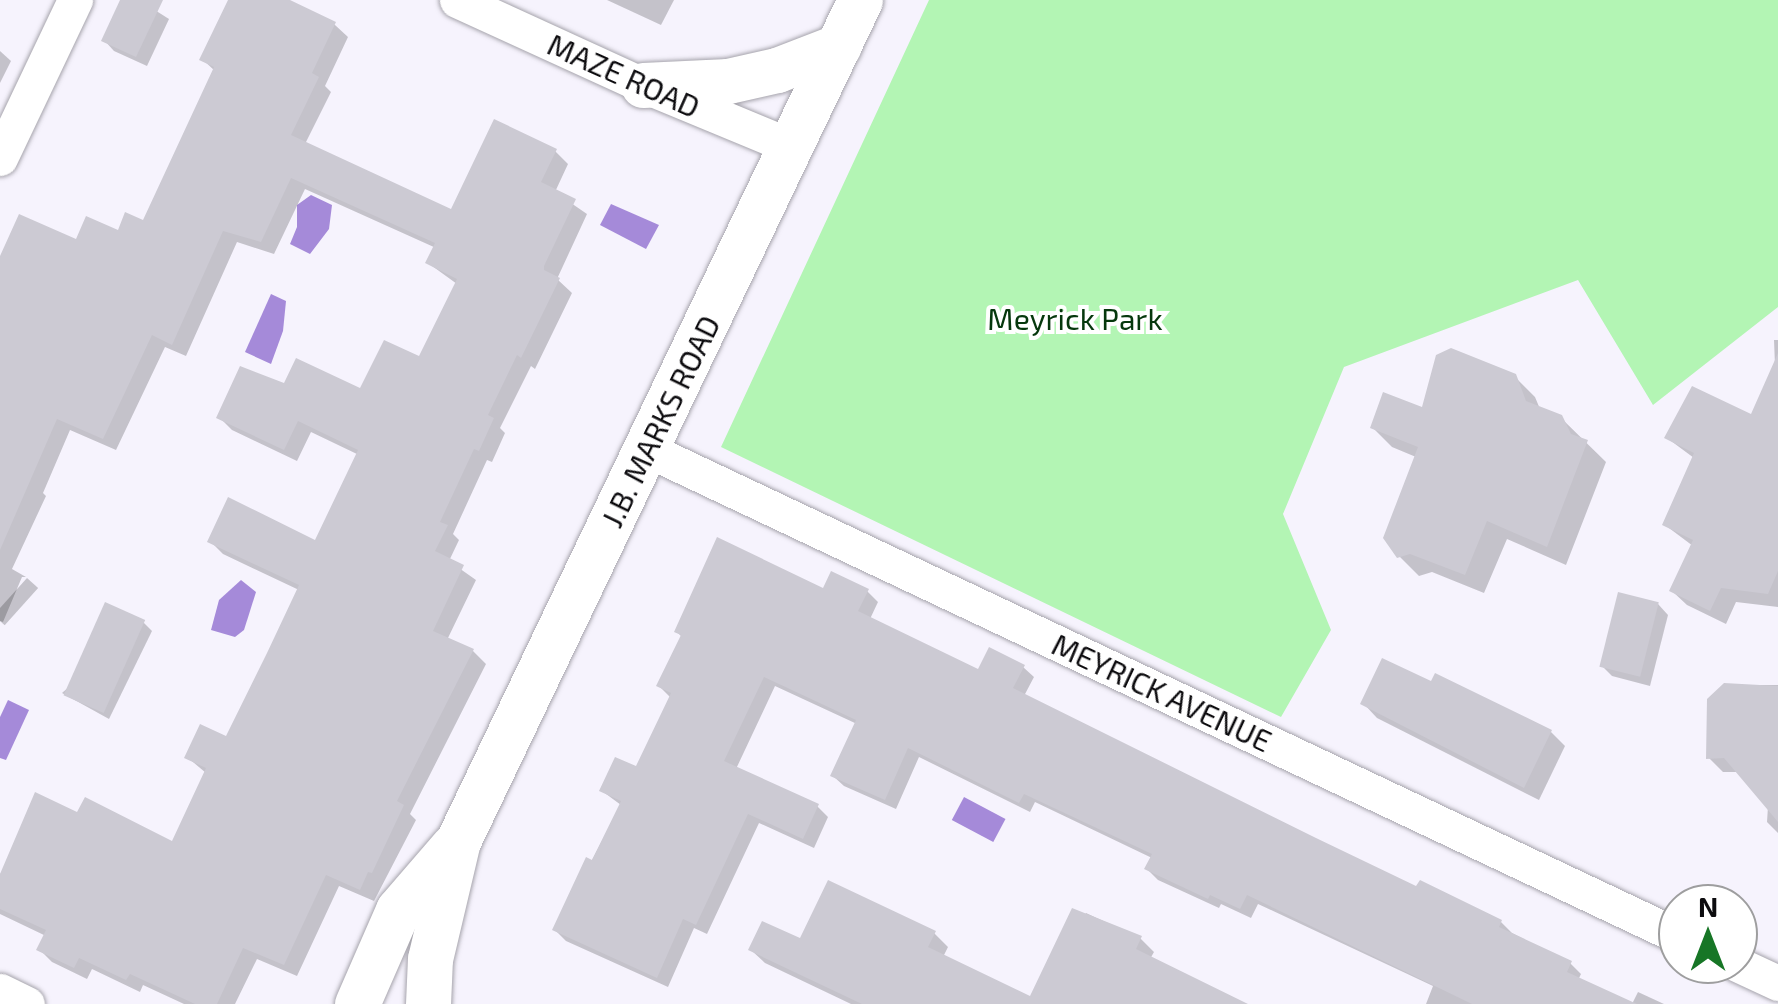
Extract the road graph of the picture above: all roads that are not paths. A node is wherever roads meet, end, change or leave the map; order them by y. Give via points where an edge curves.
1 (75, 0) edge
2 (457, 0) edge
3 (860, 0) edge
4 (839, 46) junction
5 (643, 85) junction
6 (793, 147) junction
7 (0, 158) edge
8 (646, 449) junction
9 (458, 841) junction
10 (1658, 927) edge
11 (0, 991) edge
12 (27, 1004) edge
13 (357, 1004) edge
14 (428, 1004) edge

1 - 7 street
2 - 5 street, MAZE ROAD
3 - 4 street, J.B. MARKS ROAD
4 - 5 street via 728,81
4 - 6 street, J.B. MARKS ROAD
5 - 6 street, MAZE ROAD
6 - 8 street, J.B. MARKS ROAD
8 - 9 street, J.B. MARKS ROAD
8 - 10 street, MEYRICK AVENUE
9 - 13 street, J.B. MARKS ROAD via 398,910
9 - 14 street, J.B. MARKS ROAD via 430,959
11 - 12 street

